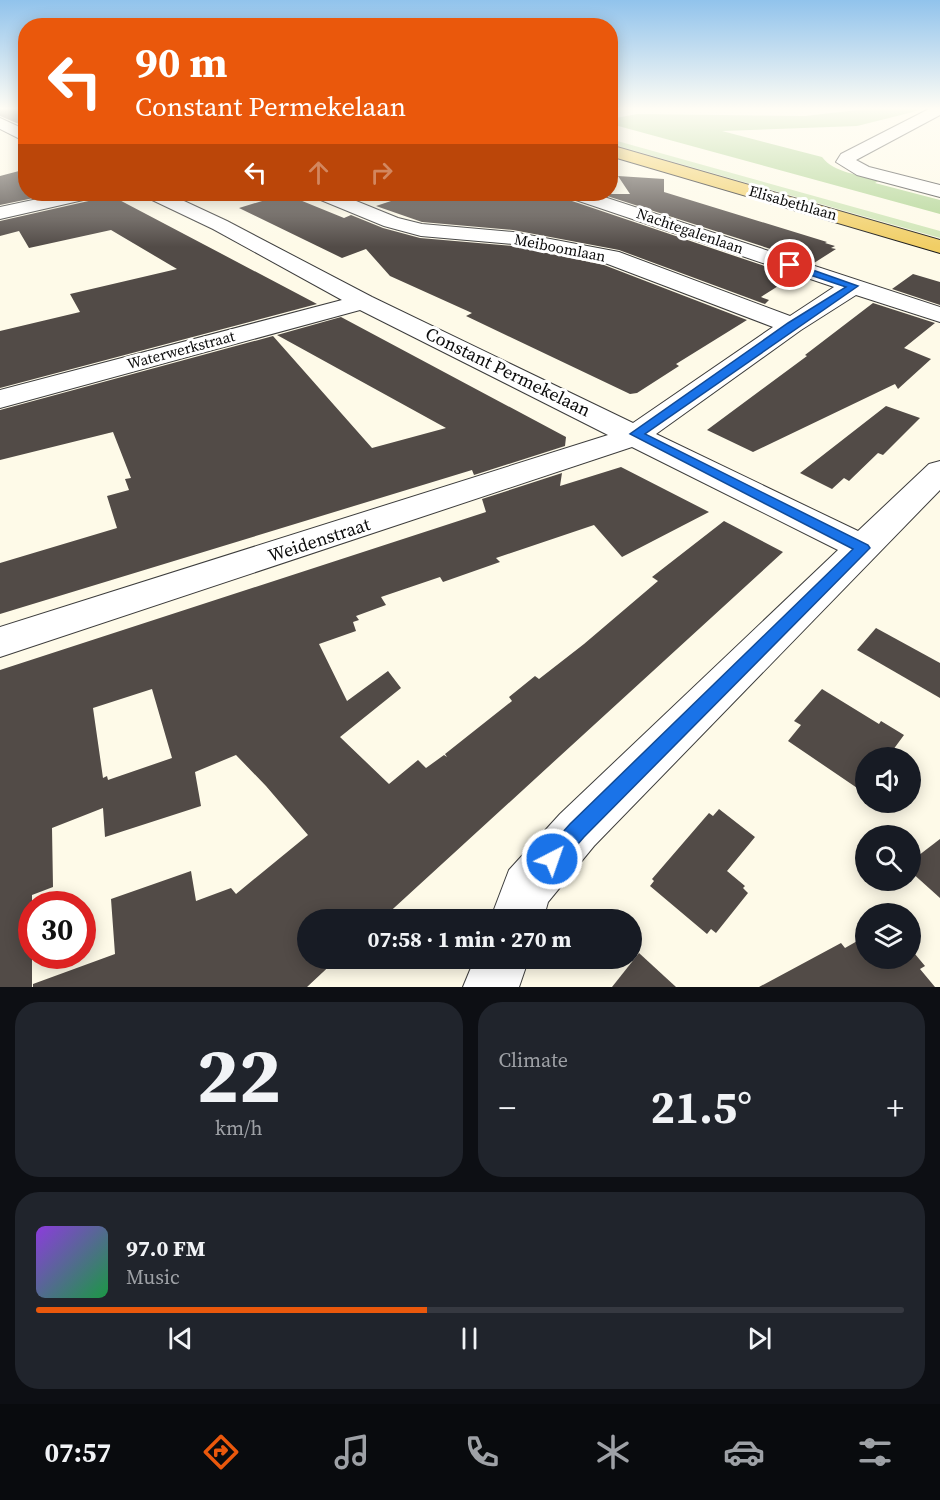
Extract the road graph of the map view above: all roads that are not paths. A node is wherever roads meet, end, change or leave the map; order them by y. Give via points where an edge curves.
1 (627, 155) edge
2 (691, 155) edge
3 (853, 155) edge
4 (713, 161) dead end
5 (940, 190) edge
6 (54, 201) edge
7 (170, 201) edge
8 (340, 201) edge
9 (599, 201) edge
10 (0, 213) edge
11 (940, 247) edge
12 (853, 286) junction
13 (363, 302) junction
14 (940, 315) edge
15 (792, 325) junction
16 (0, 399) edge
17 (636, 434) junction
18 (940, 471) edge
19 (863, 548) junction
20 (0, 642) edge
21 (520, 909) edge
22 (498, 969) edge
23 (491, 987) edge

1 - 11 main road, Elisabethlaan
2 - 4 main road
3 - 5 street via 845,162 863,171
6 - 10 street
7 - 13 street, Constant Permekelaan
8 - 15 street, Meiboomlaan via 421,230 513,238 611,257
9 - 12 street, Nachtegalenlaan
12 - 14 street, Nachtegalenlaan
12 - 15 street, Weidenstraat
13 - 16 street, Waterwerkstraat
13 - 17 street, Constant Permekelaan
15 - 17 street, Weidenstraat
17 - 19 street, Constant Permekelaan
17 - 20 street, Weidenstraat via 606,447
18 - 19 street
19 - 21 street via 577,830 527,888
22 - 23 street

